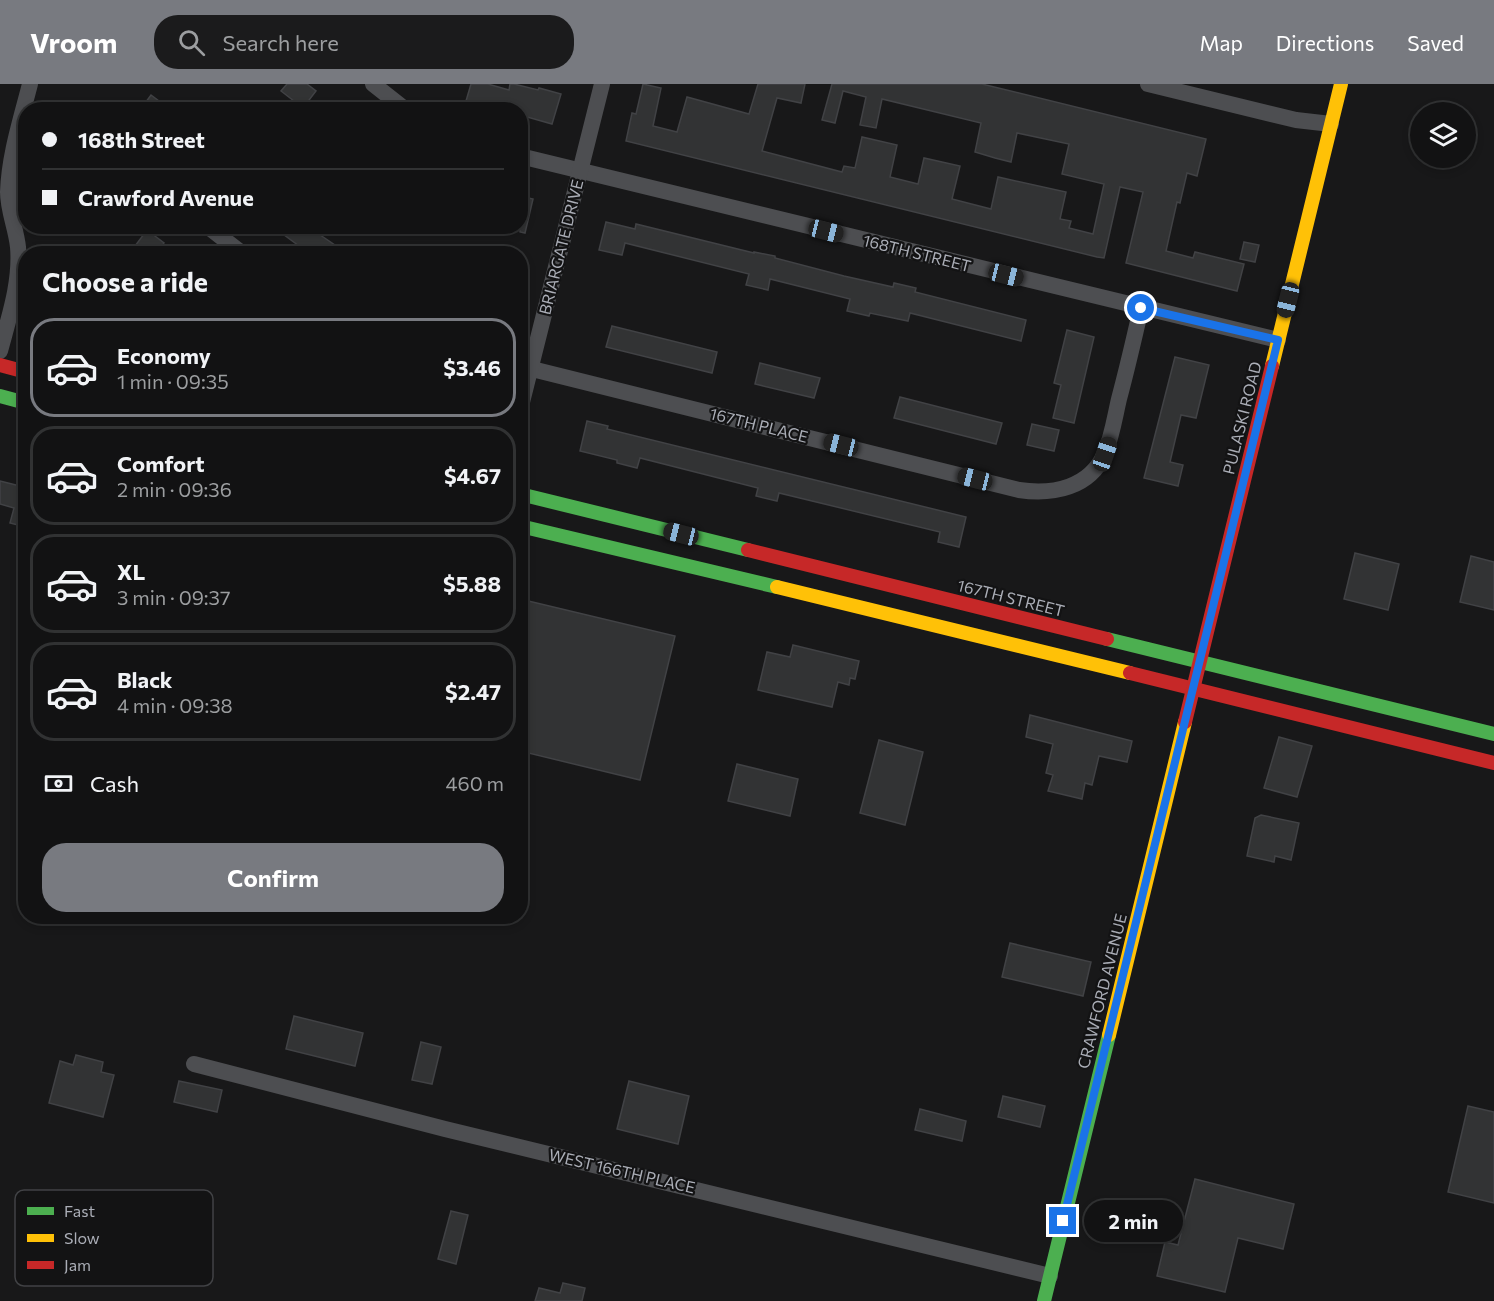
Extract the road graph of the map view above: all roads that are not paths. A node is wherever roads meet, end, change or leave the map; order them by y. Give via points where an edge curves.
1 (30, 84) edge
2 (373, 84) edge
3 (602, 84) edge
4 (1148, 84) edge
5 (1341, 84) edge
6 (27, 102) edge
7 (396, 102) edge
8 (1331, 124) junction
9 (18, 139) edge
10 (528, 158) edge
11 (580, 170) junction
12 (217, 234) edge
13 (233, 246) edge
14 (18, 263) edge
15 (18, 263) edge
16 (1141, 308) junction
17 (1278, 340) junction
18 (0, 351) edge
19 (528, 360) edge
20 (0, 365) edge
21 (528, 367) edge
22 (18, 370) edge
23 (0, 396) edge
24 (18, 401) edge
25 (528, 496) edge
26 (528, 528) edge
27 (1199, 661) junction
28 (1192, 690) junction
29 (1494, 734) edge
30 (1494, 763) edge
31 (194, 1064) dead end
32 (1050, 1275) junction
33 (1044, 1301) edge

1 - 6 street
2 - 7 street
3 - 11 street, BRIARGATE DRIVE
4 - 8 street via 1296,120
5 - 8 main road, PULASKI ROAD
8 - 17 main road, PULASKI ROAD
9 - 15 street via 8,203
10 - 11 street, 168TH STREET
11 - 16 street, 168TH STREET
11 - 19 street, BRIARGATE DRIVE
12 - 13 street
14 - 18 street
16 - 17 street, 168TH STREET
16 - 21 street, 167TH PLACE via 1105,454 1089,475 1049,492 1019,490
17 - 27 main road, PULASKI ROAD
20 - 22 main road
23 - 24 main road
25 - 27 main road, 167TH STREET
26 - 28 main road
27 - 28 main road, PULASKI ROAD
27 - 29 main road, 167TH STREET
28 - 30 main road
28 - 32 main road, CRAWFORD AVENUE
31 - 32 street, WEST 166TH PLACE
32 - 33 main road, CRAWFORD AVENUE

